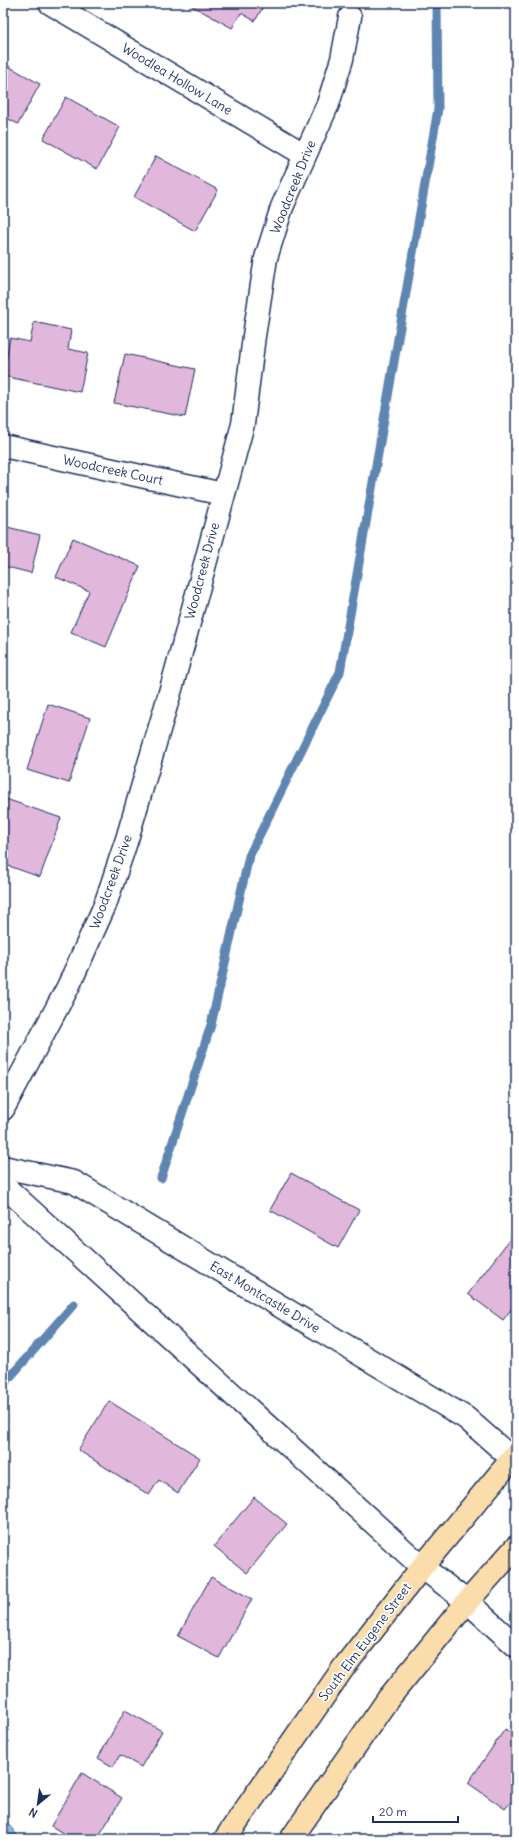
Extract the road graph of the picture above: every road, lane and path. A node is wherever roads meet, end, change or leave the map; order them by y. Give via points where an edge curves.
1 (50, 3) edge
2 (350, 17) dead end
3 (305, 155) junction
4 (3, 446) edge
5 (223, 494) junction
6 (3, 1109) edge
7 (3, 1167) edge
8 (3, 1185) edge
9 (514, 1458) edge
10 (516, 1547) edge
11 (422, 1567) junction
12 (467, 1602) junction
13 (516, 1646) edge
14 (225, 1839) edge
15 (291, 1839) edge

1 - 3 street, Woodlea Hollow Lane
2 - 3 street, Woodcreek Drive via 342,59 328,104
3 - 5 street, Woodcreek Drive via 282,207 266,258 243,424
4 - 5 street, Woodcreek Court
5 - 6 street, Woodcreek Drive via 173,682 105,905 68,987
7 - 9 street, East Montcastle Drive via 74,1182 466,1418
8 - 11 street
9 - 11 main road, South Elm Eugene Street
10 - 12 main road
11 - 12 street
11 - 14 main road, South Elm Eugene Street via 344,1667
12 - 13 street
12 - 15 main road via 388,1699

